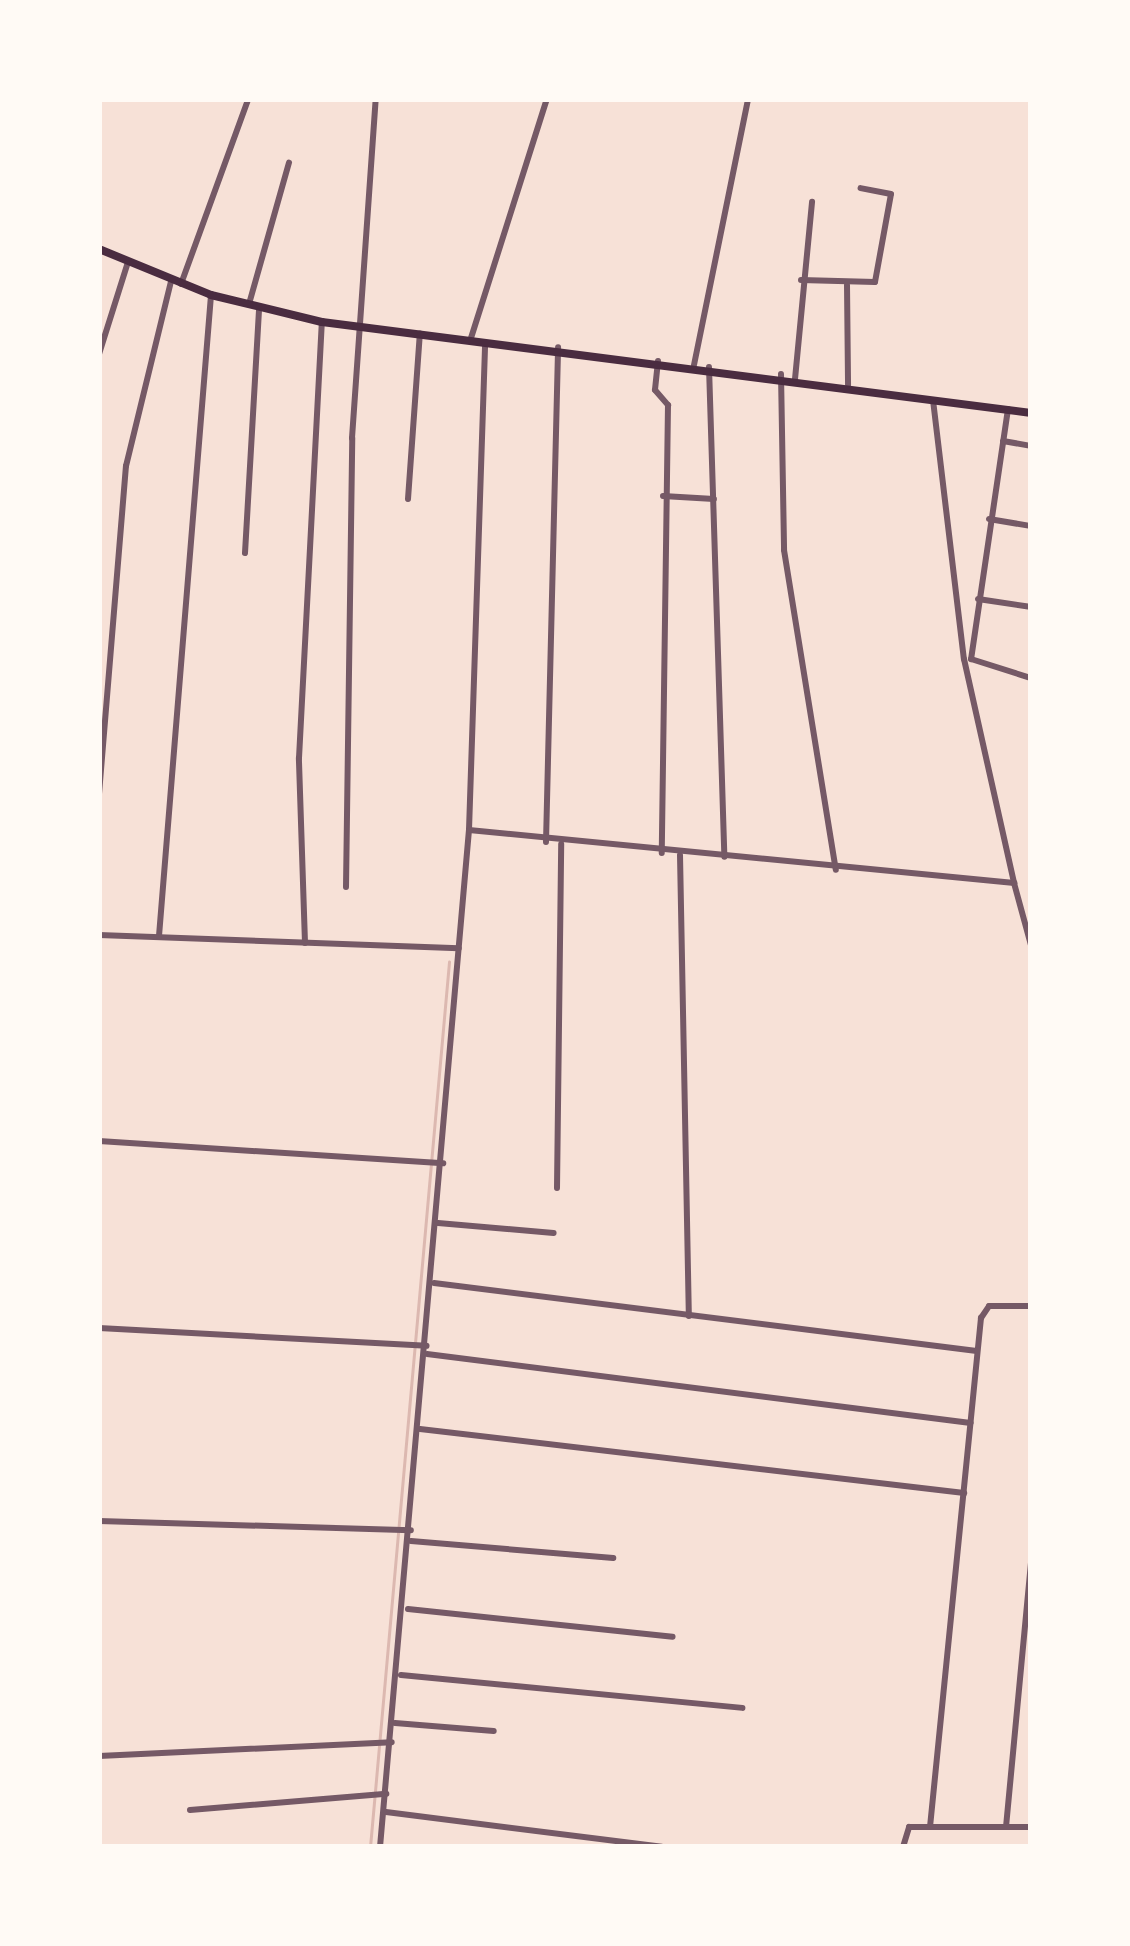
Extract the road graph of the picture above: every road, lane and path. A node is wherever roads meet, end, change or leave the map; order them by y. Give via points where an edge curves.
1 (376, 99) edge
2 (547, 99) edge
3 (748, 99) edge
4 (248, 100) edge
5 (289, 163) dead end
6 (861, 188) dead end
7 (812, 202) dead end
8 (99, 249) edge
9 (128, 262) junction
10 (171, 280) junction
11 (801, 280) junction
12 (182, 284) junction
13 (847, 285) junction
14 (211, 295) junction
15 (253, 309) junction
16 (322, 322) junction
17 (362, 327) junction
18 (420, 333) junction
19 (471, 338) junction
20 (485, 339) junction
21 (558, 347) junction
22 (99, 354) edge
23 (658, 361) junction
24 (694, 365) junction
25 (709, 367) junction
26 (781, 374) junction
27 (795, 379) junction
28 (848, 385) junction
29 (933, 397) junction
30 (1008, 409) junction
31 (1031, 413) edge
32 (1003, 441) junction
33 (1031, 446) edge
34 (663, 496) junction
35 (408, 499) dead end
36 (715, 499) junction
37 (989, 520) junction
38 (1031, 526) edge
39 (245, 553) dead end
40 (978, 599) junction
41 (1031, 607) edge
42 (1031, 678) edge
43 (99, 794) edge
44 (469, 830) junction
45 (546, 842) junction
46 (561, 844) junction
47 (662, 853) junction
48 (680, 855) junction
49 (724, 857) junction
50 (836, 870) junction
51 (1014, 884) junction
52 (346, 887) dead end
53 (1021, 892) junction
54 (1031, 893) edge
55 (99, 935) edge
56 (159, 936) junction
57 (305, 943) junction
58 (1031, 945) edge
59 (459, 948) junction
60 (99, 1141) edge
61 (444, 1163) junction
62 (557, 1188) dead end
63 (438, 1223) junction
64 (554, 1233) dead end
65 (434, 1283) junction
66 (1031, 1306) edge
67 (689, 1316) junction
68 (99, 1328) edge
69 (427, 1348) junction
70 (977, 1351) junction
71 (971, 1423) junction
72 (419, 1429) junction
73 (964, 1493) junction
74 (99, 1521) edge
75 (411, 1530) junction
76 (411, 1541) junction
77 (614, 1558) dead end
78 (1031, 1561) edge
79 (408, 1609) junction
80 (673, 1636) dead end
81 (401, 1676) junction
82 (742, 1708) dead end
83 (395, 1723) junction
84 (494, 1731) dead end
85 (391, 1742) junction
86 (99, 1756) edge
87 (380, 1795) junction
88 (190, 1810) dead end
89 (384, 1812) junction
90 (930, 1827) junction
91 (1006, 1827) junction
92 (1031, 1827) edge
93 (380, 1847) edge
94 (662, 1847) edge
95 (903, 1847) edge

1 - 17 street
2 - 19 street
3 - 24 street
4 - 12 street
5 - 15 street
6 - 13 street via 891,194 875,282
7 - 11 street
8 - 9 main road
9 - 10 main road
9 - 22 street
10 - 12 main road
10 - 43 street via 121,500
11 - 13 street
11 - 27 street
12 - 14 main road
13 - 28 street
14 - 15 main road
14 - 56 street
15 - 16 main road
15 - 39 street
16 - 17 main road
16 - 57 street via 299,758
17 - 18 main road
17 - 52 street
18 - 19 main road
18 - 35 street
19 - 20 main road
20 - 21 main road
20 - 44 street
21 - 23 main road
21 - 45 street
23 - 24 main road
23 - 34 street via 655,390 668,405
24 - 25 main road
25 - 26 main road
25 - 36 street
26 - 27 main road
26 - 50 street via 784,550
27 - 28 main road
28 - 29 main road
29 - 30 main road
29 - 51 street via 964,659
30 - 31 main road
30 - 32 street
32 - 33 street
32 - 37 street
34 - 36 street
34 - 47 street
36 - 49 street
37 - 38 street
37 - 40 street
40 - 41 street
40 - 42 street via 972,662
44 - 45 street
44 - 59 street
45 - 46 street
46 - 47 street
46 - 62 street
47 - 48 street
48 - 49 street
48 - 67 street
49 - 50 street
50 - 51 street
51 - 53 street
53 - 54 street
53 - 58 street
55 - 56 street
56 - 57 street
57 - 59 street
59 - 61 street
60 - 61 street
61 - 63 street
63 - 64 street
63 - 65 street
65 - 67 street
65 - 69 street
66 - 70 street via 985,1308
67 - 70 street
68 - 69 street
69 - 71 street
69 - 72 street
70 - 71 street
71 - 73 street
72 - 73 street
72 - 75 street
73 - 90 street
74 - 75 street
75 - 76 street
76 - 77 street
76 - 79 street
78 - 91 street
79 - 80 street
79 - 81 street
81 - 82 street
81 - 83 street
83 - 84 street
83 - 85 street
85 - 86 street
85 - 87 street
87 - 88 street
87 - 89 street
89 - 93 street
89 - 94 street
90 - 91 street
90 - 95 street via 905,1829
91 - 92 street

